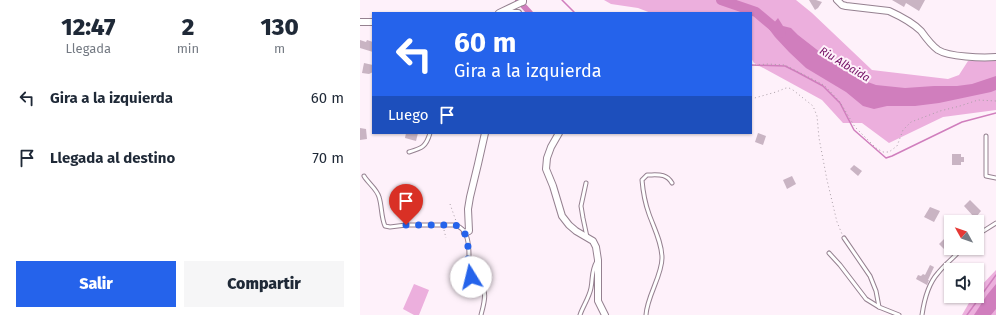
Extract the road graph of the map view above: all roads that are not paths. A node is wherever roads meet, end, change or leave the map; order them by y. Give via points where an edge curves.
1 (523, 0) edge
2 (837, 0) edge
3 (852, 0) edge
4 (848, 6) junction
5 (501, 12) edge
6 (360, 22) edge
7 (372, 22) edge
8 (996, 57) edge
9 (430, 134) edge
10 (484, 134) edge
11 (557, 134) edge
12 (986, 136) dead end
13 (409, 152) dead end
14 (364, 176) dead end
15 (996, 178) edge
16 (586, 183) dead end
17 (672, 183) dead end
18 (996, 223) edge
19 (464, 231) junction
20 (984, 231) edge
21 (587, 237) junction
22 (844, 238) road end
23 (829, 253) dead end
24 (955, 255) edge
25 (598, 260) junction
26 (879, 307) junction
27 (481, 315) edge
28 (580, 315) edge
29 (605, 315) edge
30 (646, 315) edge
31 (899, 315) edge
32 (922, 315) edge

1 - 5 street
2 - 4 street
3 - 4 street
4 - 8 street via 896,14 916,27 942,52 951,55
6 - 7 street
9 - 13 lane via 426,144
10 - 19 street via 468,209 469,231
11 - 21 street via 550,147 546,169 562,216 569,226
12 - 15 lane via 986,176
14 - 19 lane via 379,195 385,226 453,225
16 - 21 lane via 582,206
17 - 30 lane via 669,178 662,176 647,175 642,180 643,197 661,248 662,260
18 - 20 lane
19 - 27 lane via 469,255 467,271 484,291
21 - 25 street via 596,247
22 - 26 lane via 870,276
23 - 26 lane via 864,297
24 - 32 lane via 934,278
25 - 28 lane via 594,266 591,289
25 - 29 street via 598,301
26 - 31 lane

